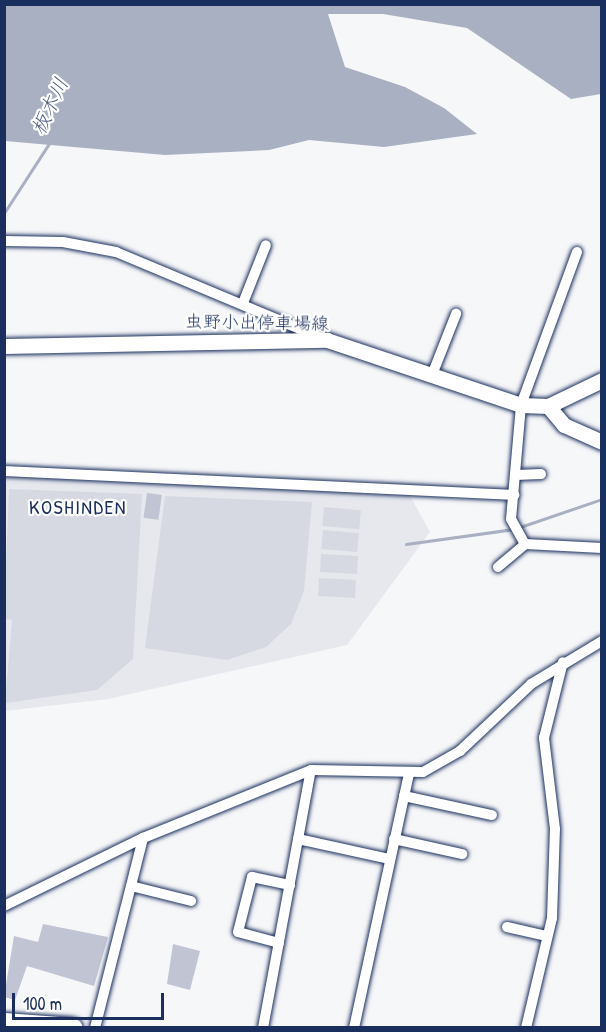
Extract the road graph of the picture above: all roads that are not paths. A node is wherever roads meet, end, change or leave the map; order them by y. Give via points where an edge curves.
1 (4, 241) edge
2 (266, 245) dead end
3 (577, 252) dead end
4 (243, 303) junction
5 (456, 314) dead end
6 (327, 340) junction
7 (4, 346) edge
8 (432, 375) junction
9 (602, 380) edge
10 (521, 405) junction
11 (548, 406) junction
12 (602, 442) edge
13 (4, 471) edge
14 (541, 474) dead end
15 (515, 475) junction
16 (514, 495) junction
17 (525, 544) junction
18 (602, 548) edge
19 (498, 567) dead end
20 (602, 641) edge
21 (563, 662) junction
22 (311, 770) junction
23 (409, 774) junction
24 (404, 796) junction
25 (492, 816) dead end
26 (143, 838) junction
27 (298, 839) junction
28 (394, 839) junction
29 (462, 854) dead end
30 (389, 859) junction
31 (290, 885) junction
32 (131, 886) junction
33 (191, 901) dead end
34 (4, 906) edge
35 (507, 927) dead end
36 (547, 936) junction
37 (279, 942) junction
38 (4, 1023) edge
39 (72, 1028) edge
40 (95, 1028) edge
41 (263, 1028) edge
42 (354, 1028) edge
43 (526, 1028) edge

1 - 4 street via 97,247
2 - 4 street
3 - 10 street
4 - 6 street
5 - 8 street
6 - 7 main road, 虫野小出停車場線
6 - 8 main road, 虫野小出停車場線
8 - 10 main road, 虫野小出停車場線
9 - 11 main road, 虫野小出停車場線
10 - 11 main road, 虫野小出停車場線
10 - 15 street
11 - 12 main road via 564,425
13 - 16 street
14 - 15 street
15 - 16 street
16 - 17 street via 514,532
17 - 18 street
17 - 19 street
20 - 21 street
21 - 23 street via 504,708 460,751
21 - 36 street via 544,738 555,829
22 - 23 street
22 - 26 street
22 - 27 street
23 - 24 street
24 - 25 street
24 - 28 street
26 - 32 street
26 - 34 street
27 - 30 street
27 - 31 street
28 - 29 street
28 - 30 street
30 - 42 street
31 - 37 street
31 - 37 street via 252,877 238,932
32 - 33 street
32 - 40 street
35 - 36 street
36 - 43 street
37 - 41 street
38 - 39 highway

